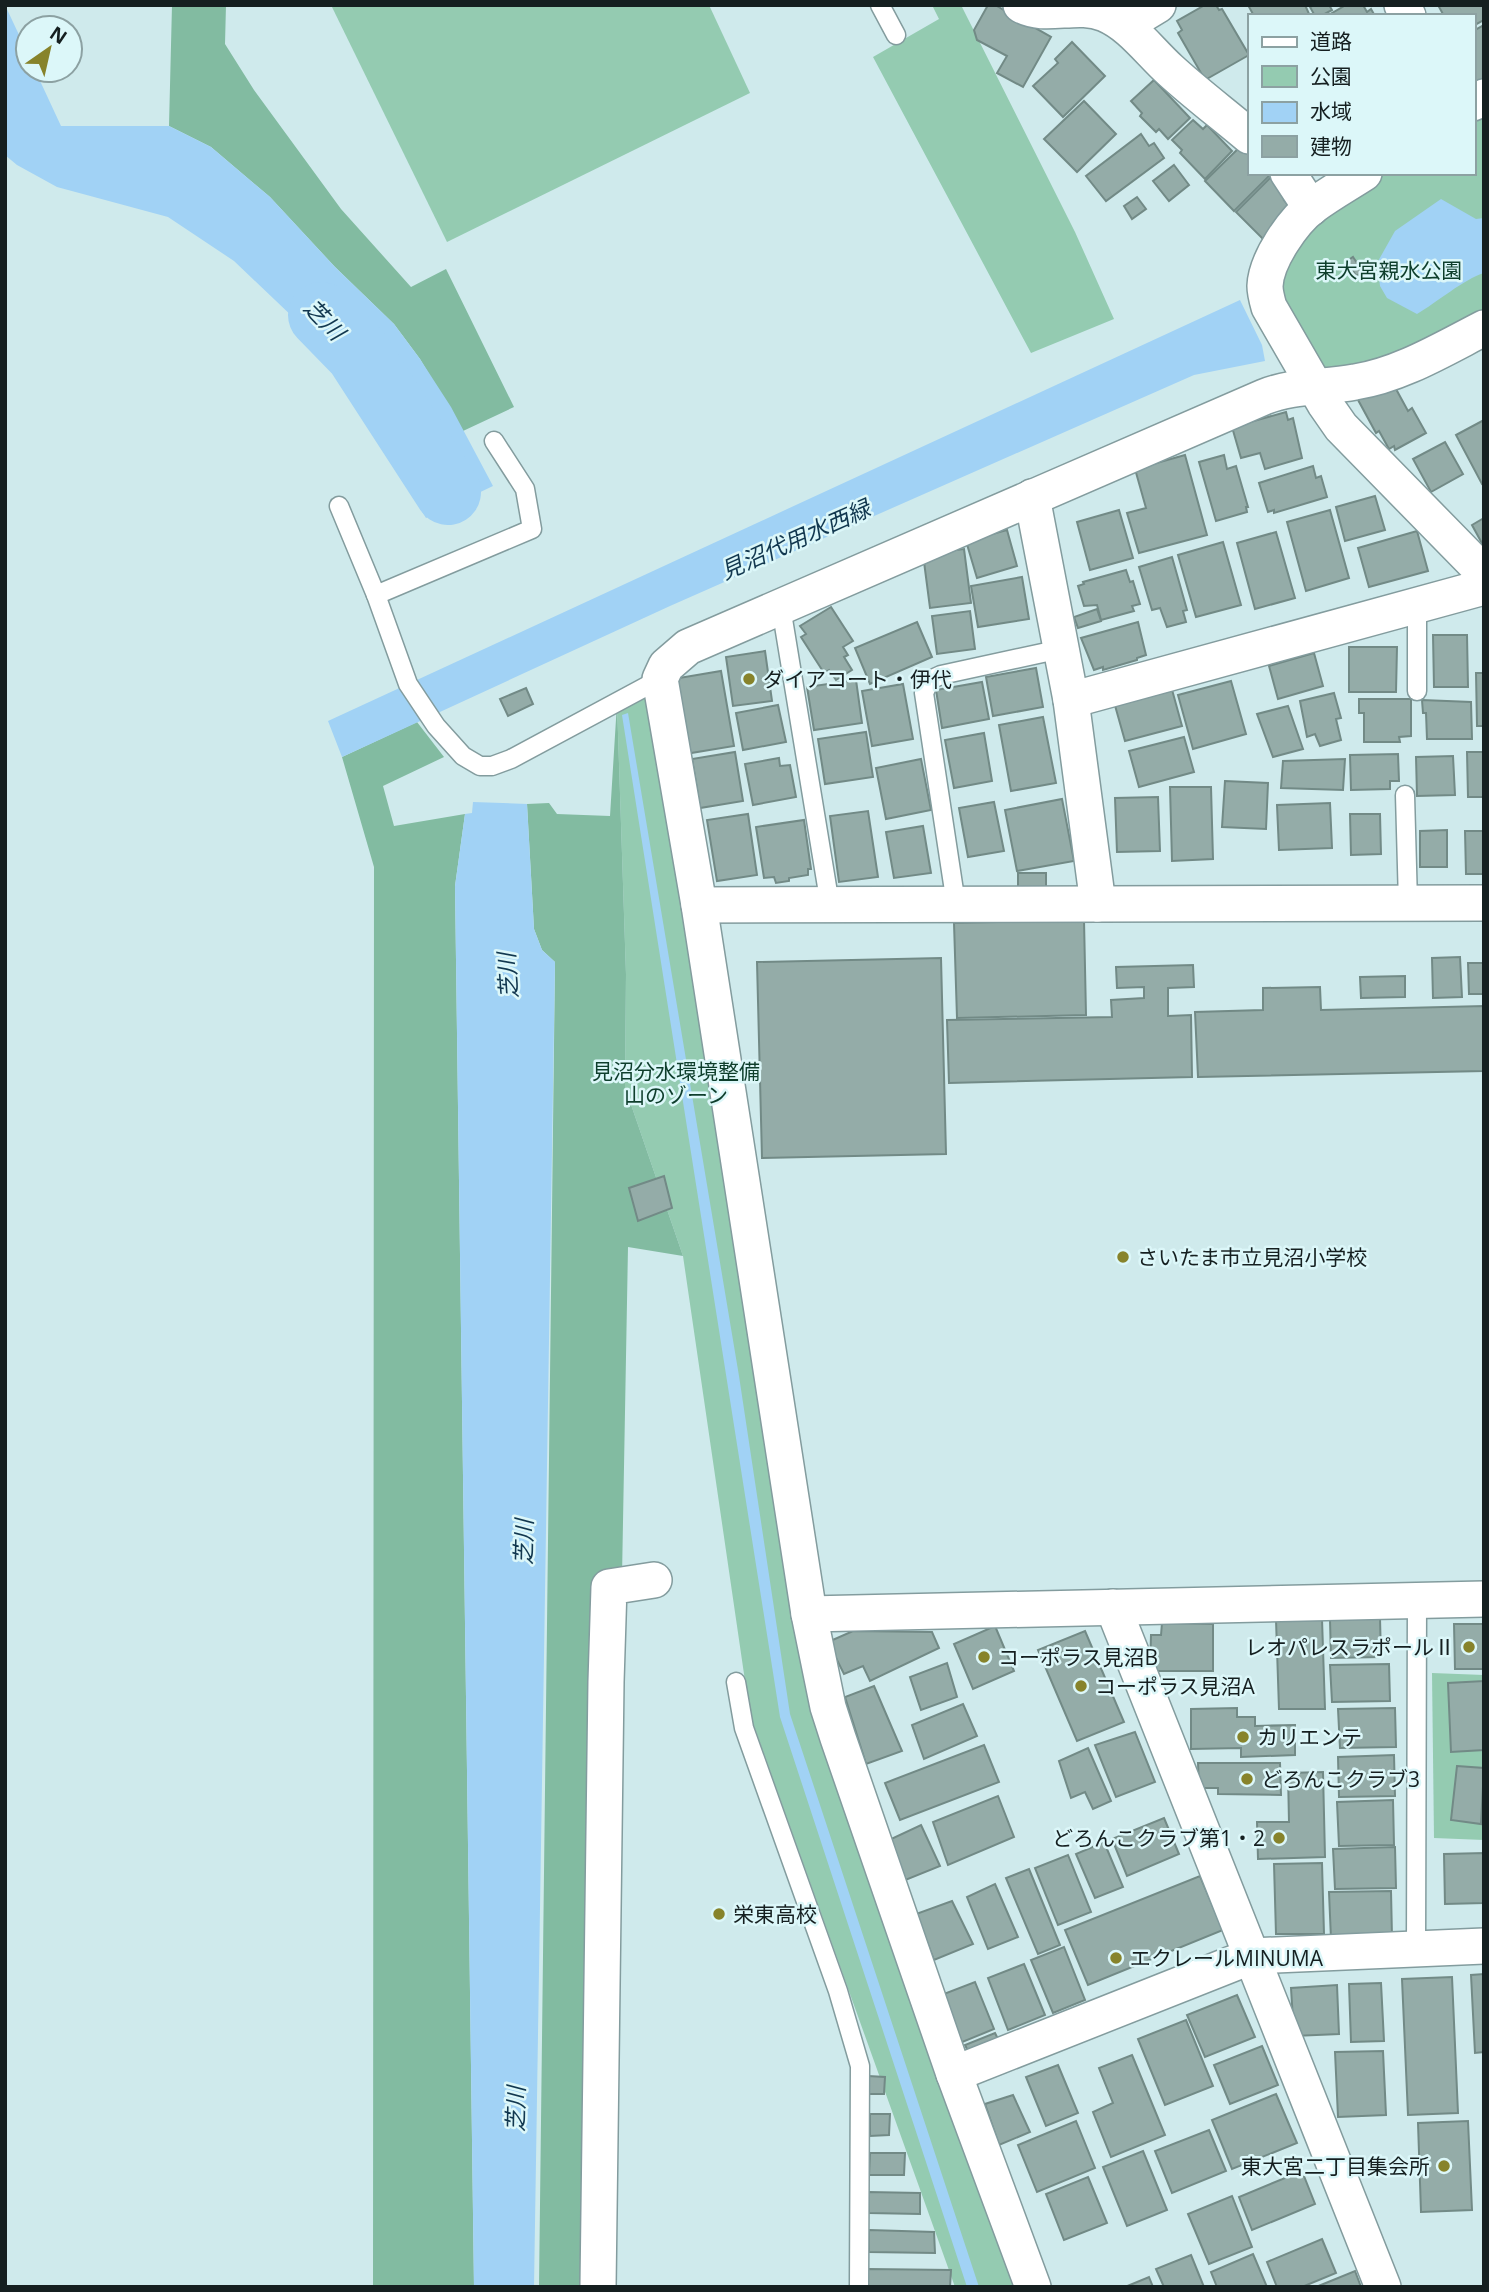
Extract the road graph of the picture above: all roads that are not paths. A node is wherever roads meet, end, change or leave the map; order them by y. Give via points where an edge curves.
1 (880, 5) edge
2 (1021, 5) edge
3 (1158, 5) edge
4 (1125, 25) junction
5 (896, 35) dead end
6 (1248, 135) edge
7 (1289, 175) edge
8 (1361, 175) edge
9 (1311, 208) junction
10 (1484, 328) edge
11 (1315, 387) junction
12 (494, 441) dead end
13 (1032, 498) junction
14 (339, 506) dead end
15 (1484, 573) edge
16 (1484, 587) edge
17 (376, 595) junction
18 (781, 607) junction
19 (1416, 607) junction
20 (1061, 649) junction
21 (660, 679) junction
22 (1417, 691) dead end
23 (1071, 701) junction
24 (1405, 795) dead end
25 (1408, 903) junction
26 (1484, 903) edge
27 (956, 904) junction
28 (1098, 904) junction
29 (699, 905) junction
30 (830, 905) junction
31 (653, 1580) dead end
32 (1484, 1599) edge
33 (1417, 1601) junction
34 (1113, 1607) junction
35 (809, 1614) junction
36 (736, 1682) dead end
37 (1484, 1946) edge
38 (1416, 1950) junction
39 (1252, 1956) junction
40 (954, 2074) junction
41 (598, 2287) edge
42 (859, 2287) edge
43 (1034, 2287) edge
44 (1383, 2287) edge

1 - 5 lane
2 - 4 street via 1039,11 1088,7
3 - 4 street
4 - 6 street via 1169,70
7 - 9 street
8 - 9 street
9 - 11 street via 1281,243 1265,284 1269,307
10 - 11 street via 1382,375
11 - 13 street via 1272,394
11 - 15 street via 1341,427
12 - 17 lane via 525,489 532,529
13 - 18 street
13 - 20 street
14 - 17 lane
16 - 19 street
17 - 21 lane via 408,684 436,726 463,756 480,766 511,760
18 - 21 street via 688,648 666,666
18 - 30 lane
19 - 22 lane
19 - 23 street
20 - 23 street
20 - 27 lane via 941,675 930,680 924,693
21 - 29 street
23 - 28 street
24 - 25 lane
25 - 26 street
25 - 28 street
27 - 28 street
27 - 30 street
29 - 30 street
29 - 35 street
31 - 41 street via 609,1587
32 - 33 street
33 - 34 street
33 - 38 lane
34 - 35 street
34 - 39 street
35 - 40 street via 831,1718
36 - 42 lane via 744,1728 838,1991 860,2066
37 - 38 street
38 - 39 street
39 - 40 street
39 - 44 street
40 - 43 street

